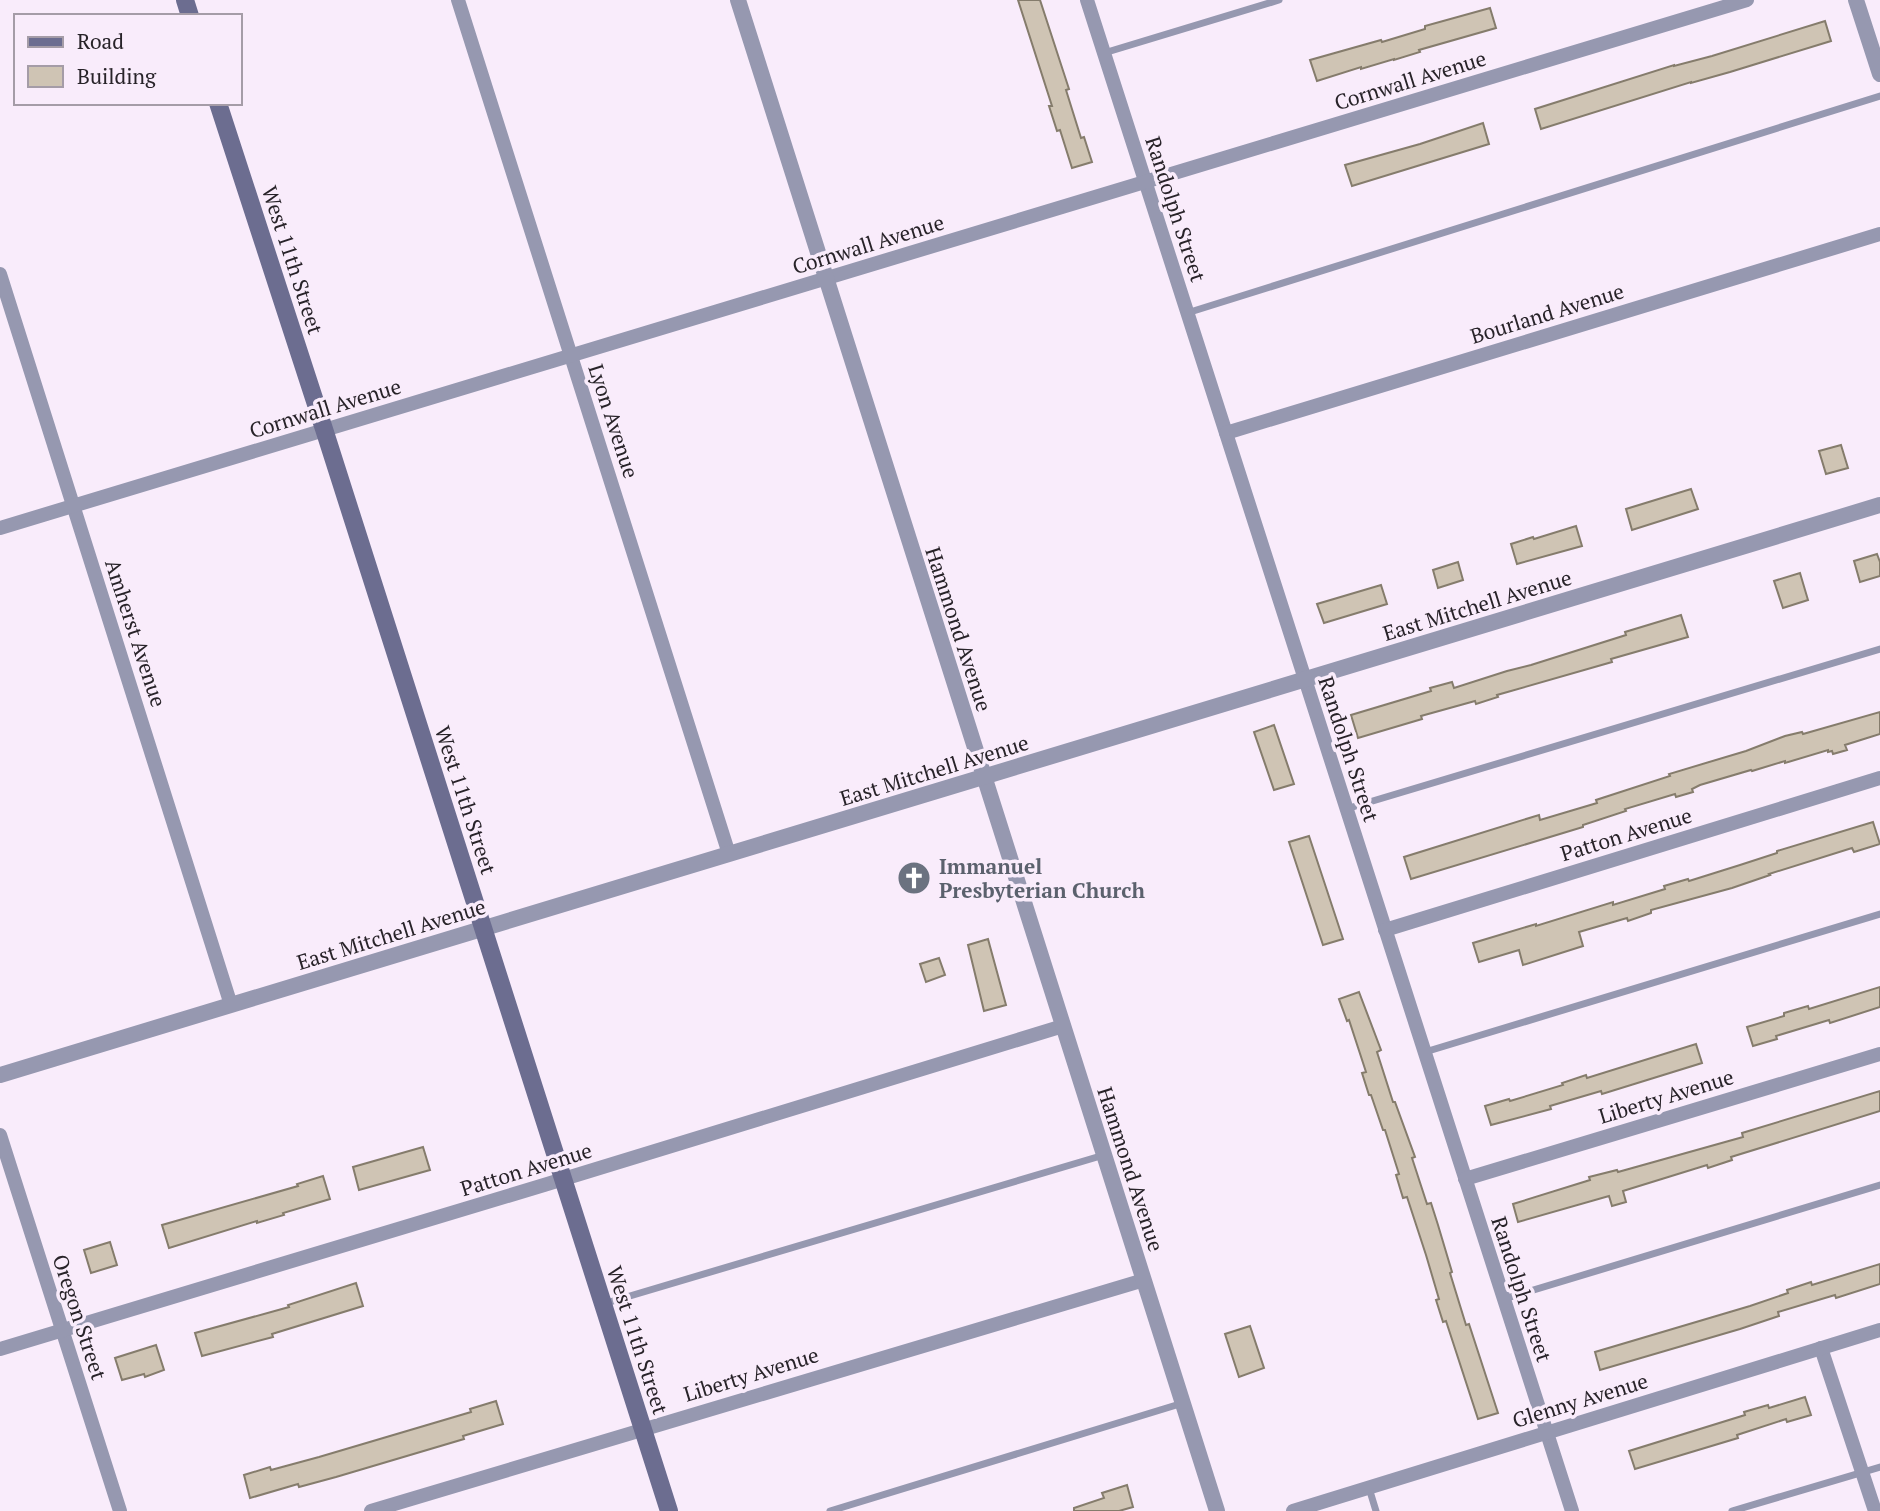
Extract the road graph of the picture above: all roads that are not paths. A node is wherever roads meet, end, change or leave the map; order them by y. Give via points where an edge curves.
1 (458, 0) edge
2 (738, 0) edge
3 (1087, 0) edge
4 (1279, 0) edge
5 (1748, 0) edge
6 (1856, 0) edge
7 (1104, 52) junction
8 (1880, 74) edge
9 (1880, 96) edge
10 (219, 105) edge
11 (1146, 182) junction
12 (1880, 234) edge
13 (0, 274) edge
14 (826, 278) junction
15 (1187, 313) junction
16 (571, 355) junction
17 (324, 429) junction
18 (1226, 433) junction
19 (1880, 505) edge
20 (73, 506) junction
21 (0, 528) edge
22 (1880, 649) edge
23 (1305, 679) junction
24 (984, 777) junction
25 (1880, 778) edge
26 (1346, 809) junction
27 (729, 854) junction
28 (1880, 914) edge
29 (483, 929) junction
30 (1385, 930) junction
31 (232, 1005) junction
32 (1063, 1026) junction
33 (1424, 1052) junction
34 (1880, 1054) edge
35 (0, 1075) edge
36 (0, 1135) edge
37 (1105, 1155) junction
38 (563, 1180) junction
39 (1465, 1180) junction
40 (1880, 1185) edge
41 (1144, 1280) junction
42 (1504, 1300) junction
43 (603, 1304) junction
44 (62, 1330) junction
45 (1880, 1330) edge
46 (1821, 1348) junction
47 (0, 1349) edge
48 (1183, 1403) junction
49 (643, 1429) junction
50 (1547, 1433) junction
51 (1880, 1467) edge
52 (1863, 1473) junction
53 (1369, 1488) junction
54 (120, 1511) edge
55 (371, 1511) edge
56 (669, 1511) edge
57 (830, 1511) edge
58 (1217, 1511) edge
59 (1293, 1511) edge
60 (1376, 1511) edge
61 (1572, 1511) edge
62 (1732, 1511) edge
63 (1875, 1511) edge

1 - 16 street, Lyon Avenue
2 - 14 street, Hammond Avenue
3 - 7 street, Randolph Street
4 - 7 lane
5 - 11 street, Cornwall Avenue
6 - 8 street
7 - 11 street, Randolph Street
9 - 15 lane
10 - 17 main road, West 11th Street
11 - 14 street, Cornwall Avenue
11 - 15 street, Randolph Street
12 - 18 street, Bourland Avenue
13 - 20 street, Amherst Avenue
14 - 16 street, Cornwall Avenue
14 - 24 street, Hammond Avenue
15 - 18 street, Randolph Street
16 - 17 street, Cornwall Avenue
16 - 27 street, Lyon Avenue
17 - 20 street, Cornwall Avenue
17 - 29 main road, West 11th Street
18 - 23 street, Randolph Street
19 - 23 street, East Mitchell Avenue
20 - 21 street, Cornwall Avenue
20 - 31 street, Amherst Avenue
22 - 26 lane
23 - 24 street, East Mitchell Avenue
23 - 26 street, Randolph Street
24 - 27 street, East Mitchell Avenue
24 - 32 street, Hammond Avenue
25 - 30 street, Patton Avenue
26 - 30 street, Randolph Street
27 - 29 street, East Mitchell Avenue
28 - 33 lane
29 - 31 street, East Mitchell Avenue
29 - 38 main road, West 11th Street
30 - 33 street, Randolph Street
31 - 35 street, East Mitchell Avenue
32 - 37 street, Hammond Avenue
32 - 38 street, Patton Avenue
33 - 39 street, Randolph Street
34 - 39 street, Liberty Avenue
36 - 44 street, Oregon Street
37 - 41 street, Hammond Avenue
37 - 43 lane
38 - 43 main road, West 11th Street
38 - 44 street, Patton Avenue
39 - 42 street, Randolph Street
40 - 42 lane
41 - 48 street, Hammond Avenue
41 - 49 street, Liberty Avenue
42 - 50 street, Randolph Street
43 - 49 main road, West 11th Street
44 - 47 street, Patton Avenue
44 - 54 street, Oregon Street
45 - 46 street, Glenny Avenue
46 - 50 street, Glenny Avenue
46 - 52 street
48 - 57 lane
48 - 58 street, Hammond Avenue
49 - 55 street, Liberty Avenue
49 - 56 main road, West 11th Street
50 - 53 street, Glenny Avenue
50 - 61 street, Randolph Street
51 - 52 lane
52 - 62 lane
52 - 63 street
53 - 59 street, Glenny Avenue
53 - 60 lane

